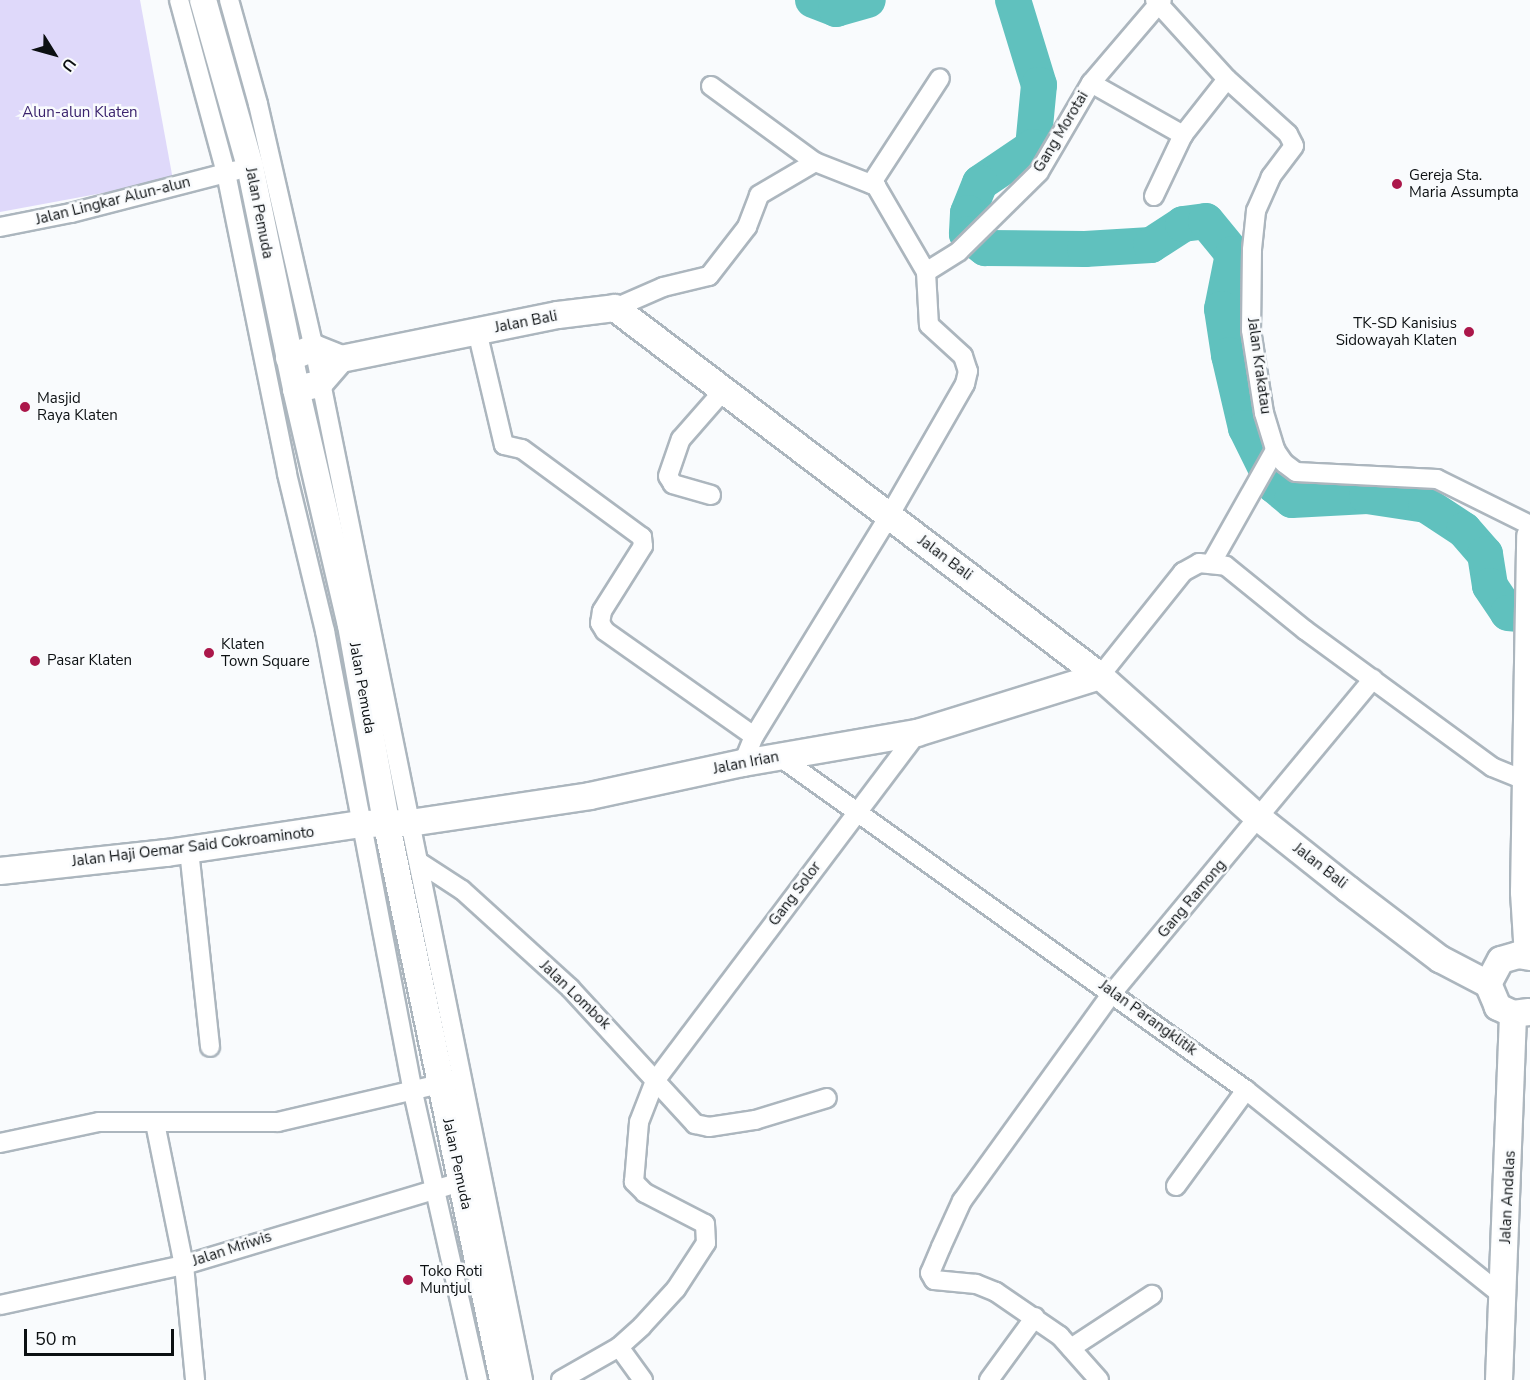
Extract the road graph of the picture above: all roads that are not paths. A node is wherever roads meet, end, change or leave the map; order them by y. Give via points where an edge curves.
1 (179, 0) edge
2 (203, 0) edge
3 (229, 0) edge
4 (1159, 1) edge
5 (940, 78) dead end
6 (1227, 78) junction
7 (1091, 83) junction
8 (711, 86) dead end
9 (1183, 135) junction
10 (815, 162) junction
11 (250, 166) junction
12 (226, 173) junction
13 (871, 184) junction
14 (1154, 196) dead end
15 (0, 227) edge
16 (926, 272) junction
17 (615, 308) junction
18 (477, 331) junction
19 (314, 348) junction
20 (289, 358) junction
21 (341, 359) junction
22 (307, 387) junction
23 (723, 391) junction
24 (1274, 453) junction
25 (711, 495) dead end
26 (889, 516) junction
27 (1530, 525) edge
28 (1530, 536) edge
29 (1212, 562) junction
30 (1529, 639) edge
31 (1100, 676) junction
32 (1373, 680) junction
33 (1530, 689) edge
34 (917, 733) junction
35 (754, 736) junction
36 (780, 757) junction
37 (742, 763) junction
38 (1527, 781) junction
39 (858, 810) junction
40 (1260, 819) junction
41 (398, 822) junction
42 (360, 824) junction
43 (189, 850) junction
44 (419, 862) junction
45 (0, 871) edge
46 (1529, 957) edge
47 (1488, 984) junction
48 (1113, 992) junction
49 (1522, 1013) edge
50 (442, 1018) junction
51 (210, 1047) dead end
52 (658, 1078) junction
53 (440, 1084) junction
54 (412, 1088) junction
55 (1246, 1090) junction
56 (827, 1098) dead end
57 (155, 1123) junction
58 (0, 1143) edge
59 (460, 1182) junction
60 (1176, 1186) dead end
61 (433, 1188) junction
62 (184, 1265) junction
63 (1152, 1295) dead end
64 (1503, 1296) junction
65 (0, 1305) edge
66 (1035, 1317) junction
67 (619, 1347) junction
68 (1071, 1348) junction
69 (195, 1380) edge
70 (478, 1380) edge
71 (503, 1380) edge
72 (522, 1380) edge
73 (561, 1380) edge
74 (643, 1380) edge
75 (989, 1380) edge
76 (1099, 1380) edge
77 (1499, 1380) edge

1 - 12 street
2 - 11 street, Jalan Pemuda
3 - 19 street via 258,104
4 - 6 street, Jalan Krakatau
4 - 7 street, Gang Morotai
5 - 13 street
6 - 9 street
6 - 24 street, Jalan Krakatau via 1288,134 1294,146 1271,177 1256,211 1252,250 1251,330
7 - 9 street
7 - 16 street, Gang Morotai via 1039,172 959,251
8 - 10 street
9 - 14 street
10 - 13 street
10 - 17 street via 759,195 747,227 709,276 663,287
11 - 12 street, Jalan Lingkar Alun-alun
11 - 20 street, Jalan Pemuda
12 - 15 street, Jalan Lingkar Alun-alun
12 - 42 street via 287,474 325,631
13 - 16 street via 895,213
16 - 26 street via 929,325 963,356 968,371 965,384
17 - 18 street, Jalan Bali
17 - 23 street, Jalan Bali
18 - 21 street, Jalan Bali
18 - 35 street via 504,445 522,449 642,537 643,546 602,611 600,623 605,631
19 - 20 street
19 - 21 street
19 - 22 street
20 - 22 street, Jalan Pemuda
21 - 22 street
22 - 41 street, Jalan Pemuda via 351,626
23 - 25 street via 681,438 668,476 674,484
23 - 26 street, Jalan Bali
24 - 27 street, Jalan Krakatau via 1296,472 1437,479
24 - 29 street
26 - 31 street, Jalan Bali
26 - 35 street
28 - 30 street
29 - 31 street via 1199,563 1182,572
29 - 32 street via 1226,566
30 - 33 street
31 - 34 street, Jalan Irian
31 - 40 street, Jalan Bali
32 - 38 street via 1492,767
32 - 40 street, Gang Ramong
33 - 38 street
34 - 36 street, Jalan Irian
34 - 39 street, Gang Solor
35 - 37 street
36 - 37 street, Jalan Irian
36 - 39 street, Jalan Parangklitik
37 - 41 street, Jalan Irian via 590,796
38 - 46 street via 1524,892
39 - 48 street, Jalan Parangklitik
39 - 52 street, Gang Solor
40 - 47 street, Jalan Bali via 1440,959
40 - 48 street, Gang Ramong
41 - 42 street, Jalan Haji Oemar Said Cokroaminoto
41 - 44 street
41 - 50 street, Jalan Pemuda via 423,991
42 - 43 street, Jalan Haji Oemar Said Cokroaminoto
42 - 54 street
43 - 45 street, Jalan Haji Oemar Said Cokroaminoto
43 - 51 street
44 - 50 street
44 - 52 street, Jalan Lombok via 462,890 570,988
46 - 47 street via 1501,960
47 - 49 street, Jalan Andalas via 1492,1000
48 - 55 street, Jalan Parangklitik
48 - 66 street, Gang Ramong via 962,1201 930,1273 934,1280 985,1286
49 - 64 street, Jalan Andalas
50 - 53 street, Jalan Pemuda
50 - 72 street
52 - 56 street, Jalan Lombok via 689,1120 702,1126 723,1126
52 - 67 street, Gang Solor via 639,1122 634,1182 645,1193 705,1224 708,1232 706,1243 676,1289
53 - 54 street
53 - 59 street, Jalan Pemuda
54 - 57 street via 278,1122
54 - 61 street
55 - 60 street
55 - 64 street, Jalan Parangklitik
57 - 58 street via 99,1122
57 - 62 street
59 - 61 street, Jalan Mriwis
59 - 71 street, Jalan Pemuda
61 - 62 street, Jalan Mriwis
61 - 70 street
62 - 65 street, Jalan Mriwis
62 - 69 street
63 - 68 street
64 - 77 street, Jalan Andalas
66 - 68 street
66 - 75 street
67 - 73 street
67 - 74 street
68 - 76 street

